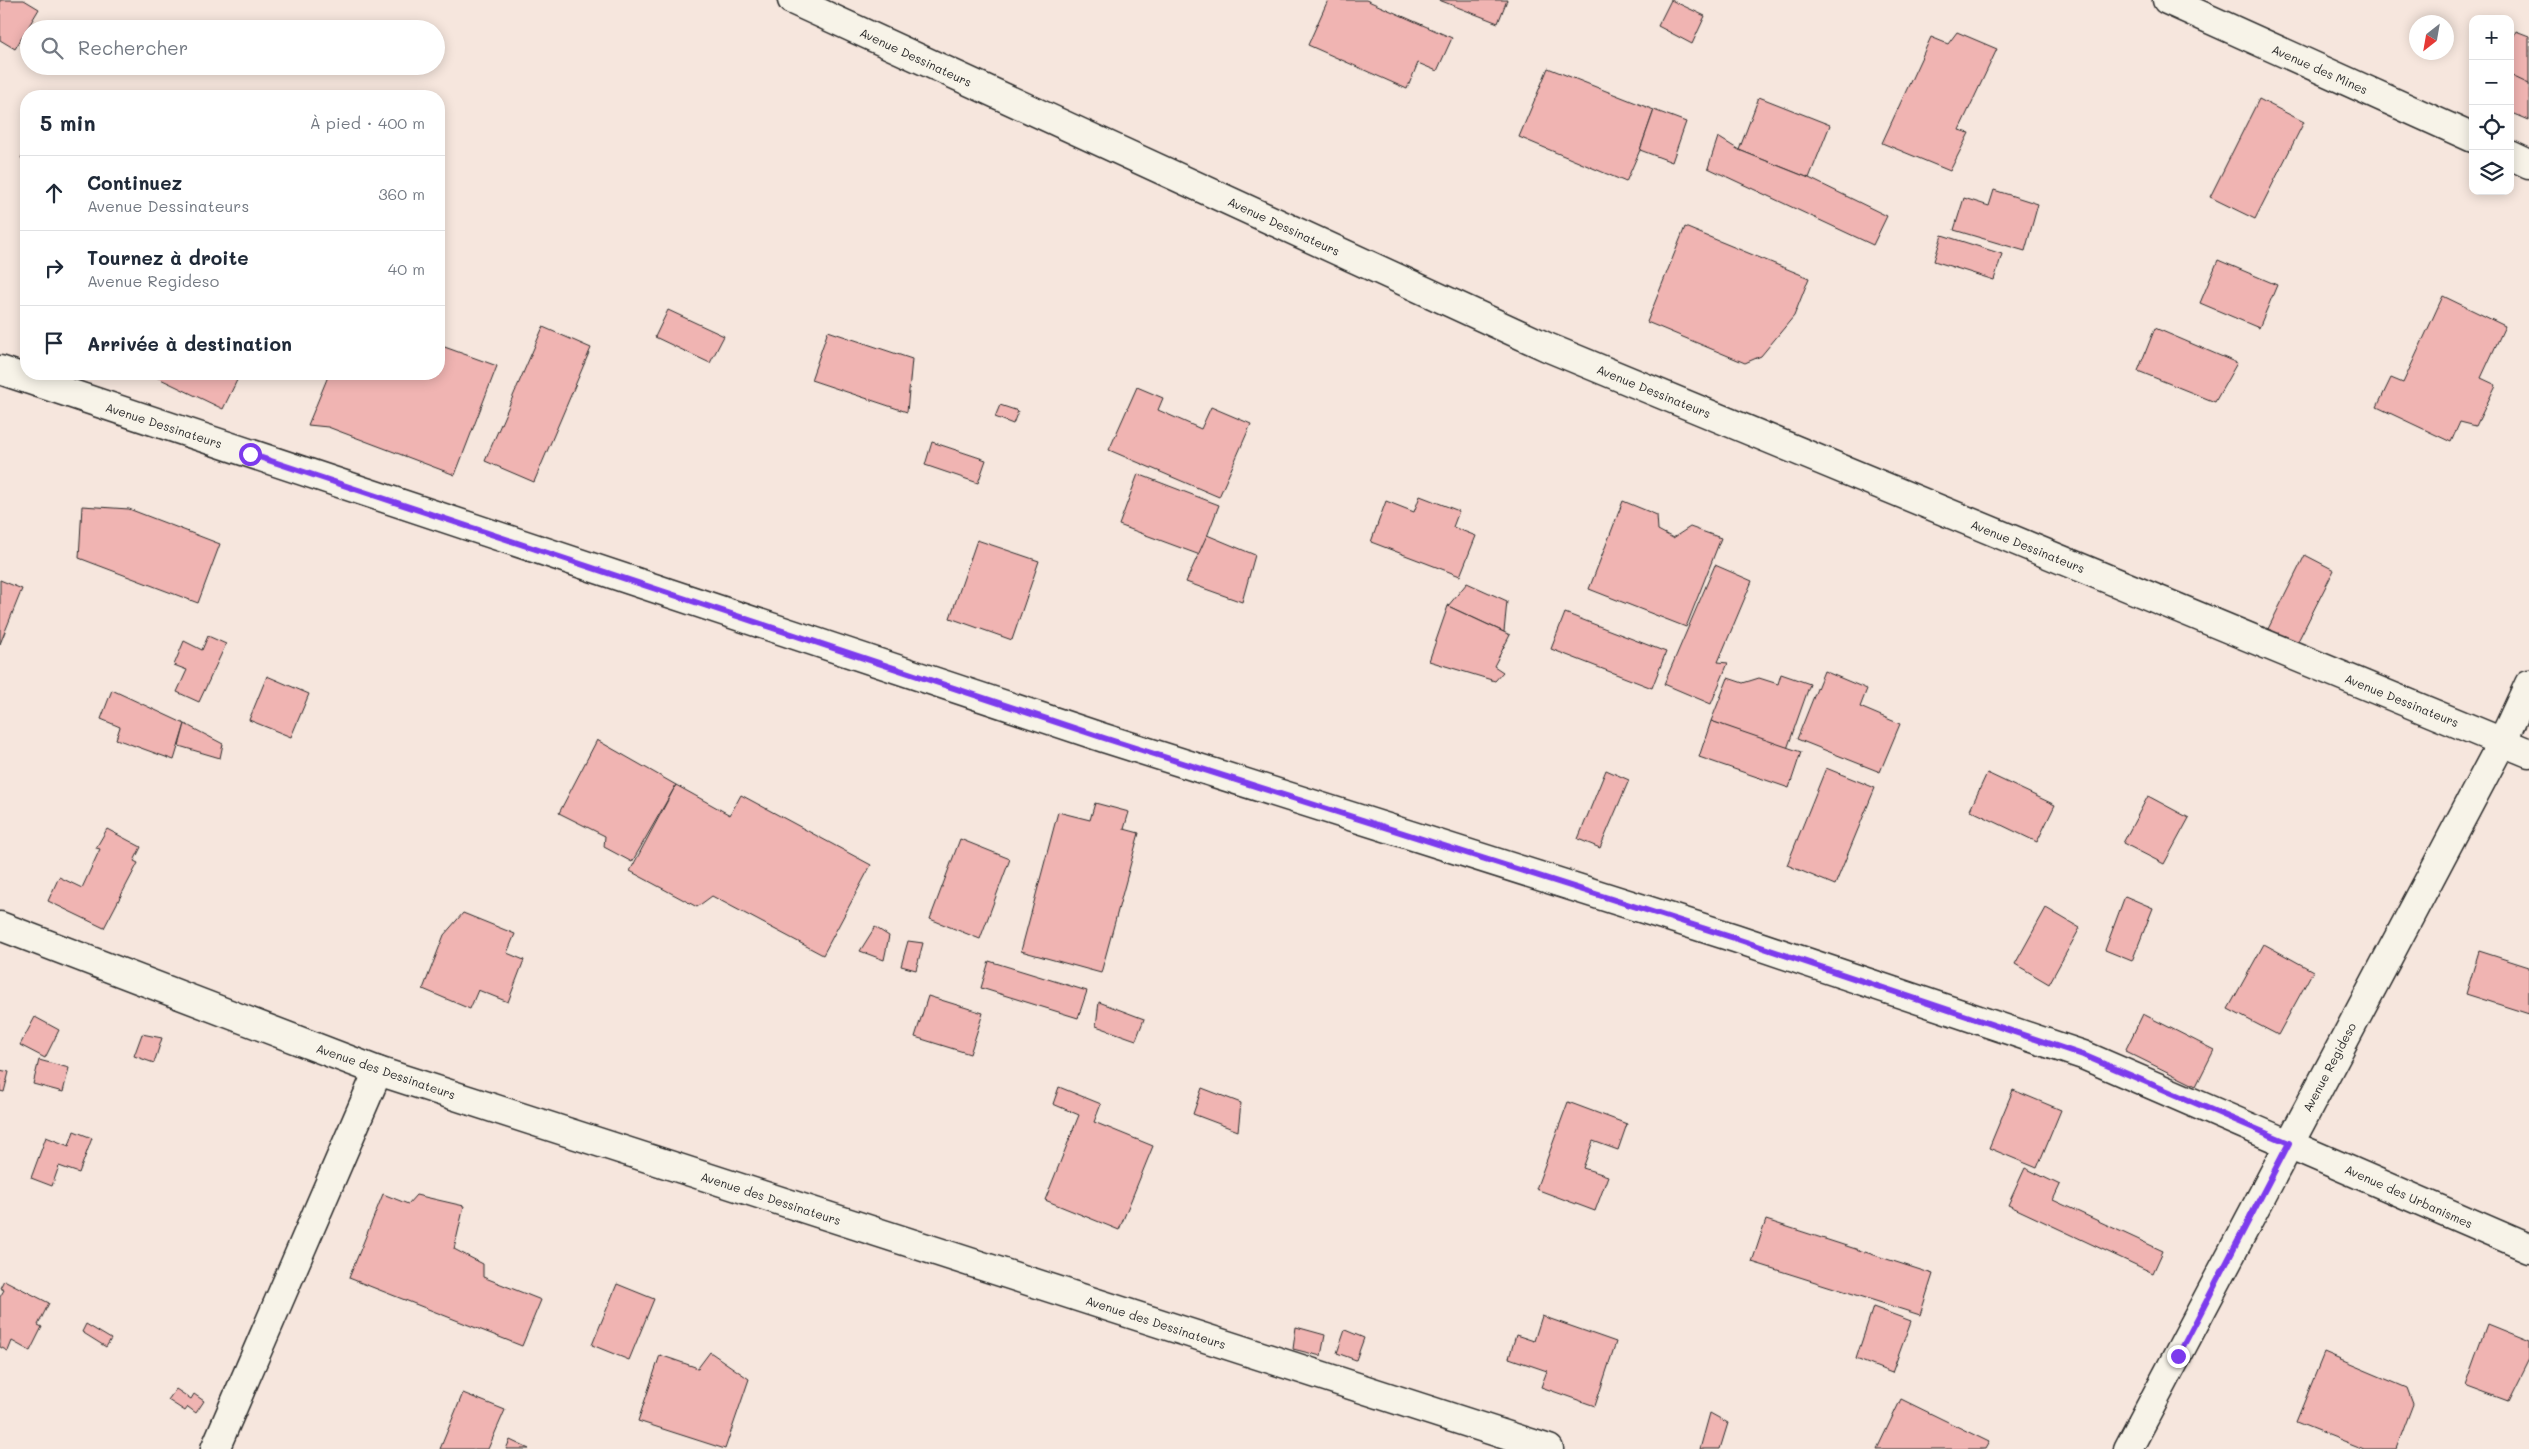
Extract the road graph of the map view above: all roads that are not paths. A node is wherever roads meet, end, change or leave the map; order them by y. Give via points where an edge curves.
1 (792, 0) edge
2 (2166, 0) edge
3 (2469, 136) edge
4 (2514, 157) edge
5 (2529, 164) edge
6 (0, 370) edge
7 (20, 377) edge
8 (30, 380) edge
9 (2529, 684) edge
10 (2502, 742) junction
11 (2529, 752) edge
12 (0, 926) edge
13 (378, 1071) junction
14 (2289, 1143) junction
15 (2529, 1248) edge
16 (215, 1449) edge
17 (1549, 1449) edge
18 (2128, 1449) edge

1 - 10 street, Avenue Dessinateurs via 1547,347
2 - 3 street, Avenue des Mines
4 - 5 street
6 - 7 street, Avenue Dessinateurs
8 - 14 street, Avenue Dessinateurs via 1104,738 1734,938 2083,1055
9 - 10 street, Avenue Regideso
10 - 11 street, Avenue Dessinateurs
10 - 14 street, Avenue Regideso
12 - 13 street, Avenue des Dessinateurs
13 - 16 street
13 - 17 street, Avenue des Dessinateurs
14 - 15 street, Avenue des Urbanismes
14 - 18 street, Avenue Regideso

